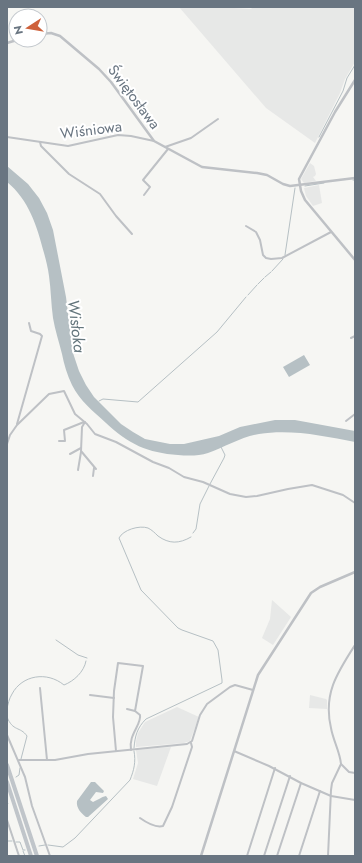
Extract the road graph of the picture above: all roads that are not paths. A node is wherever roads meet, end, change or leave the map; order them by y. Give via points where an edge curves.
1 (48, 33) edge
2 (355, 80) edge
3 (218, 119) dead end
4 (7, 137) edge
5 (154, 141) junction
6 (40, 142) junction
7 (167, 148) junction
8 (355, 178) edge
9 (300, 185) junction
10 (144, 195) dead end
11 (246, 226) dead end
12 (331, 232) junction
13 (132, 234) dead end
14 (355, 260) edge
15 (29, 323) dead end
16 (355, 336) edge
17 (351, 338) dead end
18 (355, 414) edge
19 (346, 421) dead end
20 (85, 422) junction
21 (17, 425) junction
22 (8, 434) edge
23 (59, 441) dead end
24 (7, 444) edge
25 (81, 450) junction
26 (70, 454) dead end
27 (78, 470) dead end
28 (93, 476) dead end
29 (355, 503) edge
30 (355, 572) edge
31 (355, 645) edge
32 (40, 688) dead end
33 (253, 690) junction
34 (90, 695) dead end
35 (114, 698) junction
36 (127, 710) dead end
37 (135, 711) junction
38 (7, 734) edge
39 (191, 743) junction
40 (131, 750) junction
41 (116, 751) junction
42 (234, 751) junction
43 (19, 760) junction
44 (47, 760) junction
45 (341, 764) junction
46 (7, 765) edge
47 (275, 768) junction
48 (355, 773) edge
49 (290, 776) junction
50 (7, 782) edge
51 (301, 782) junction
52 (320, 791) junction
53 (331, 796) junction
54 (355, 800) edge
55 (140, 818) dead end
56 (7, 820) edge
57 (19, 856) edge
58 (31, 856) edge
59 (37, 856) edge
60 (50, 856) edge
61 (201, 856) edge
62 (247, 856) edge
63 (264, 856) edge
64 (277, 856) edge
65 (299, 856) edge
66 (329, 856) edge

1 - 5 street, Świętosława via 60,36 99,69
2 - 9 street via 300,176
3 - 7 street via 191,138
4 - 6 street, Wiśniowa
5 - 6 street, Wiśniowa via 118,135 71,146
5 - 7 street, Świętosława
6 - 13 street via 69,174 100,194
7 - 9 street, Świętosława via 202,167 257,173 267,175 285,185
7 - 10 street via 143,180 150,187
8 - 9 street, Świętosława
9 - 12 street via 305,200
11 - 12 street via 258,235 264,256 271,259 284,257
12 - 14 street
15 - 21 street via 31,331 42,336
16 - 17 street
18 - 19 street
20 - 21 street via 74,412 65,392 61,390 49,394
20 - 23 street via 64,430 65,440
20 - 25 street via 82,427
20 - 29 street via 97,436 116,442 182,477 203,482 230,494 253,497 310,485 343,495
21 - 22 street
22 - 24 street
25 - 26 street
25 - 27 street
25 - 28 street via 95,469
30 - 33 street via 320,587 308,597 258,675
31 - 45 street via 336,677 329,698 328,715
32 - 44 street
33 - 39 street via 235,685 207,704 200,715
33 - 42 street
34 - 35 street
35 - 37 street via 118,663 143,666
35 - 41 street
36 - 37 street
37 - 40 street via 140,715 140,719 133,734
38 - 43 street
39 - 40 street
39 - 55 street via 192,747 172,807 163,826 154,826
40 - 41 street
41 - 44 street
42 - 47 street
42 - 61 street
43 - 44 street
43 - 60 street
45 - 48 street via 349,772
45 - 53 street via 332,783
46 - 59 highway
47 - 49 street
47 - 62 street
49 - 51 street
49 - 63 street
50 - 58 highway
51 - 52 street
51 - 64 street
52 - 53 street
52 - 65 street
53 - 54 street
53 - 66 street
56 - 57 street

